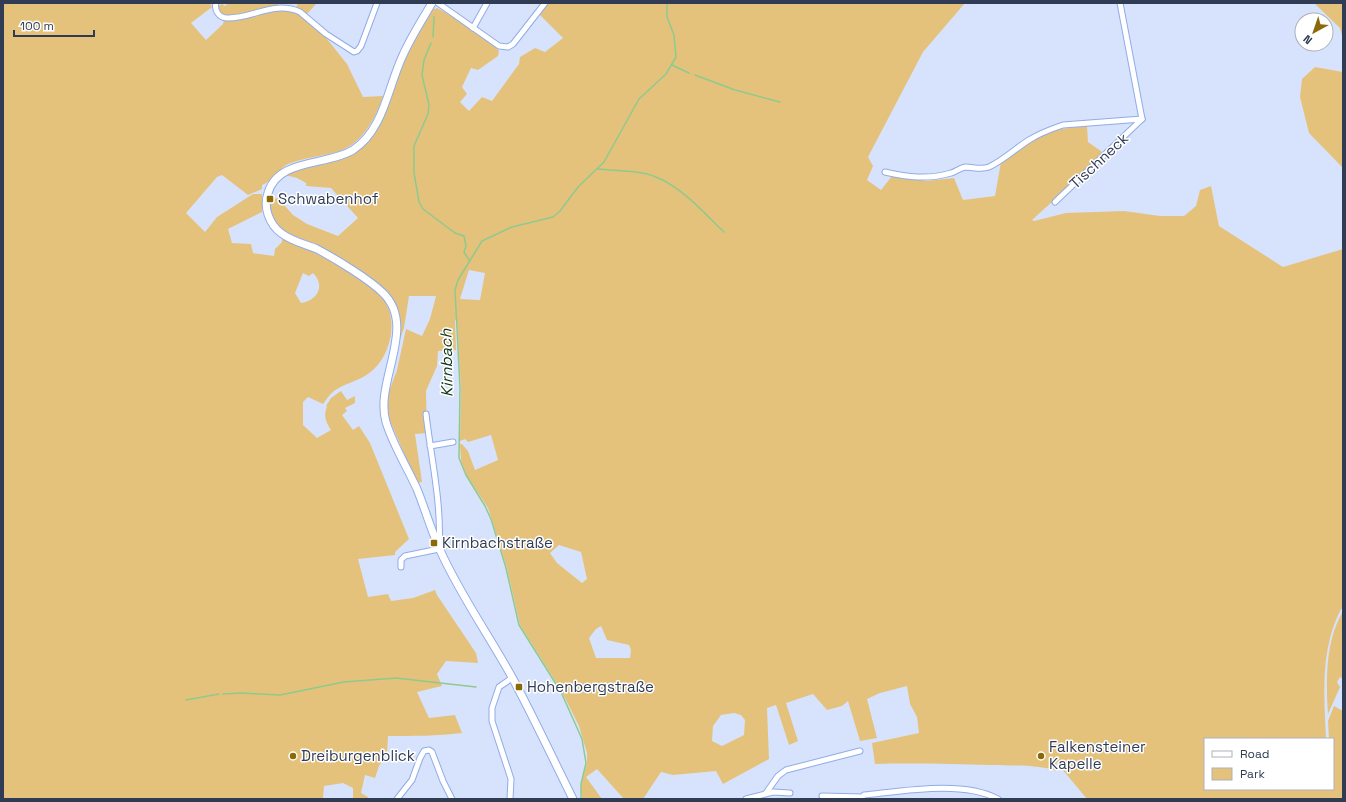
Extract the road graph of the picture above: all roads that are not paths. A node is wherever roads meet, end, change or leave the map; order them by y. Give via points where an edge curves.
1 (216, 3) edge
2 (377, 3) edge
3 (432, 3) edge
4 (438, 3) edge
5 (488, 3) edge
6 (546, 3) edge
7 (1120, 3) edge
8 (472, 28) junction
9 (1142, 119) junction
10 (885, 172) dead end
11 (1055, 202) dead end
12 (426, 414) dead end
13 (453, 442) dead end
14 (430, 446) junction
15 (439, 549) junction
16 (401, 567) dead end
17 (512, 678) junction
18 (860, 751) dead end
19 (790, 793) dead end
20 (766, 794) junction
21 (822, 796) dead end
22 (862, 798) edge
23 (397, 799) edge
24 (452, 799) edge
25 (510, 799) edge
26 (573, 799) edge
27 (746, 799) edge
28 (998, 799) edge

1 - 2 street via 216,11 226,18 260,10 292,8 354,52 361,46
3 - 15 main road via 403,54 380,115 364,141 336,157 298,166 284,173 273,182 266,203 269,218 281,233 315,249 355,273 384,293 394,309 397,326 395,350 383,407 389,429 417,489
4 - 8 street
5 - 8 street
6 - 8 street via 508,47 500,46
7 - 9 street
9 - 10 street, Tischneck via 1051,128 988,167 965,167 952,173 927,178
9 - 11 street, Tischneck
12 - 14 street
13 - 14 street
14 - 15 street via 440,530
15 - 16 street via 405,556 400,560
15 - 17 main road via 470,610
17 - 25 street via 499,687 492,708 492,721 511,779
17 - 26 main road
18 - 20 street via 786,770 778,776
19 - 20 street
20 - 27 street
21 - 22 street
22 - 28 street via 864,795 961,790 980,792
23 - 24 street via 412,780 424,751 429,750

